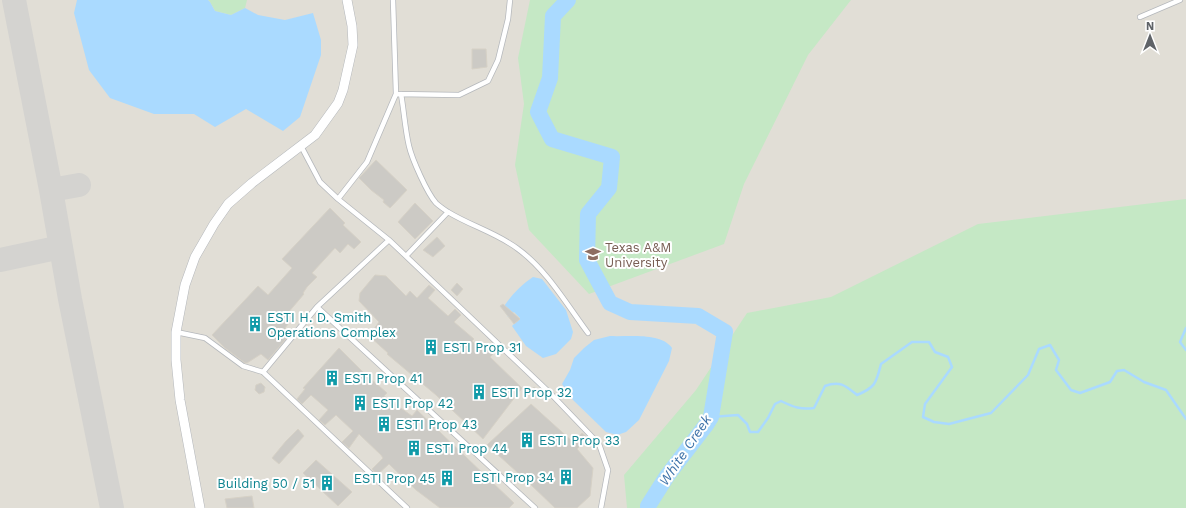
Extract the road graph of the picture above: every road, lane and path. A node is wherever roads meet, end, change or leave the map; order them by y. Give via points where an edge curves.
1 (347, 0) edge
2 (393, 0) edge
3 (510, 0) edge
4 (1180, 0) edge
5 (1140, 17) dead end
6 (399, 94) junction
7 (300, 146) junction
8 (338, 200) junction
9 (448, 212) junction
10 (389, 240) junction
11 (406, 256) junction
12 (317, 307) junction
13 (176, 332) junction
14 (588, 333) dead end
15 (263, 372) junction
16 (200, 508) edge
17 (407, 508) edge
18 (534, 508) edge
19 (601, 508) edge

1 - 7 street via 353,45 343,90 338,103 314,135
2 - 6 lane
3 - 6 lane via 498,60 488,81 458,95
4 - 5 lane
6 - 8 lane via 367,162
6 - 9 lane via 409,147 417,168 436,203
7 - 8 lane via 320,182
7 - 13 street via 228,204 214,224 195,257 185,285
8 - 10 lane
9 - 11 lane
9 - 14 lane via 491,232 532,260 562,295
10 - 11 lane
10 - 12 lane
11 - 19 lane via 552,395 599,444 608,470
12 - 15 lane
12 - 18 lane
13 - 15 lane via 205,338 243,366
13 - 16 street via 180,400
15 - 17 lane

